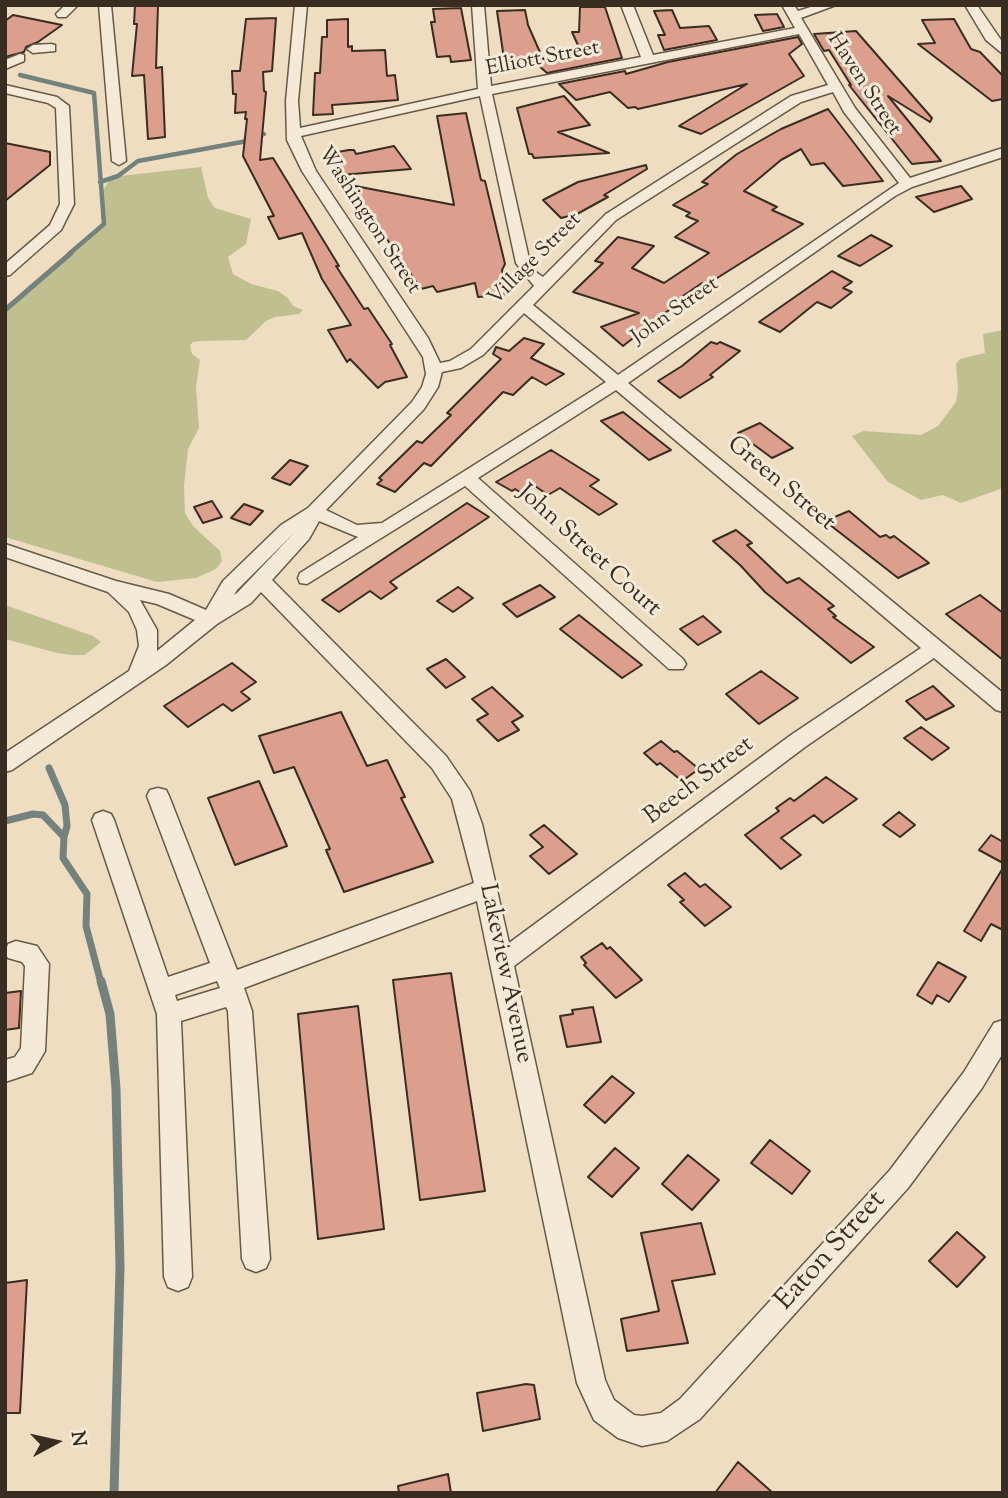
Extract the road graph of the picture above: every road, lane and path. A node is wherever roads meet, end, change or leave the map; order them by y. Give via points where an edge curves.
1 (105, 5) edge
2 (301, 5) edge
3 (478, 5) edge
4 (627, 5) edge
5 (830, 5) edge
6 (971, 5) edge
7 (791, 11) edge
8 (802, 30) junction
9 (1003, 32) edge
10 (988, 34) junction
11 (51, 48) dead end
12 (33, 49) dead end
13 (1003, 50) edge
14 (648, 58) junction
15 (835, 87) junction
16 (5, 89) edge
17 (485, 91) junction
18 (292, 134) junction
19 (1003, 152) edge
20 (119, 162) dead end
21 (907, 184) junction
22 (5, 272) edge
23 (543, 285) junction
24 (524, 304) junction
25 (434, 369) junction
26 (618, 382) junction
27 (467, 478) junction
28 (314, 512) junction
29 (384, 529) junction
30 (5, 550) edge
31 (307, 578) dead end
32 (260, 579) junction
33 (112, 587) junction
34 (210, 619) junction
35 (935, 648) junction
36 (676, 664) dead end
37 (136, 676) junction
38 (1003, 705) edge
39 (5, 764) edge
40 (158, 796) dead end
41 (103, 820) dead end
42 (486, 888) junction
43 (16, 951) dead end
44 (500, 963) junction
45 (229, 982) junction
46 (161, 990) junction
47 (169, 1014) junction
48 (1003, 1031) edge
49 (5, 1071) edge
50 (256, 1259) dead end
51 (178, 1277) dead end
52 (628, 1428) joint

1 - 20 street
2 - 18 street, Washington Street
3 - 17 street
4 - 14 street
5 - 7 street
6 - 10 street
7 - 8 street, Haven Street
8 - 14 street, Elliott Street
8 - 15 street, Haven Street
9 - 10 street
10 - 13 street
11 - 12 street
14 - 17 street, Elliott Street
15 - 21 street, Haven Street
15 - 23 street, Village Street via 796,99 621,210
16 - 22 street via 62,106 68,204 56,226
17 - 18 street, Elliott Street
17 - 23 street via 523,263
18 - 25 street, Washington Street via 304,163 421,338
19 - 21 street, John Street
21 - 26 street, John Street
23 - 24 street, Village Street
24 - 25 street, Village Street via 469,357
24 - 26 street, Green Street
25 - 28 street via 430,387 418,405
26 - 27 street, John Street
26 - 35 street, Green Street
27 - 29 street, John Street
27 - 36 street, John Street Court
28 - 29 street via 354,531
28 - 32 street via 303,534
28 - 34 street via 287,529 230,586
29 - 31 street, John Street
30 - 33 street
32 - 34 street via 244,598
32 - 42 street, Lakeview Avenue via 449,775 467,810
33 - 34 street via 162,599
33 - 37 street via 137,608 147,630 149,646
34 - 37 street
35 - 38 street, Green Street
35 - 44 street, Beech Street via 798,741
37 - 39 street
40 - 45 street
41 - 46 street
42 - 44 street, Lakeview Avenue
42 - 45 street
43 - 49 street via 29,953 37,964 33,1051 23,1065
44 - 52 street, Lakeview Avenue via 591,1383 604,1410
45 - 46 street
45 - 47 street
45 - 50 street via 240,1011
46 - 47 street
47 - 51 street
48 - 52 street, Eaton Street via 973,1080 899,1179 690,1409 667,1426 642,1431

